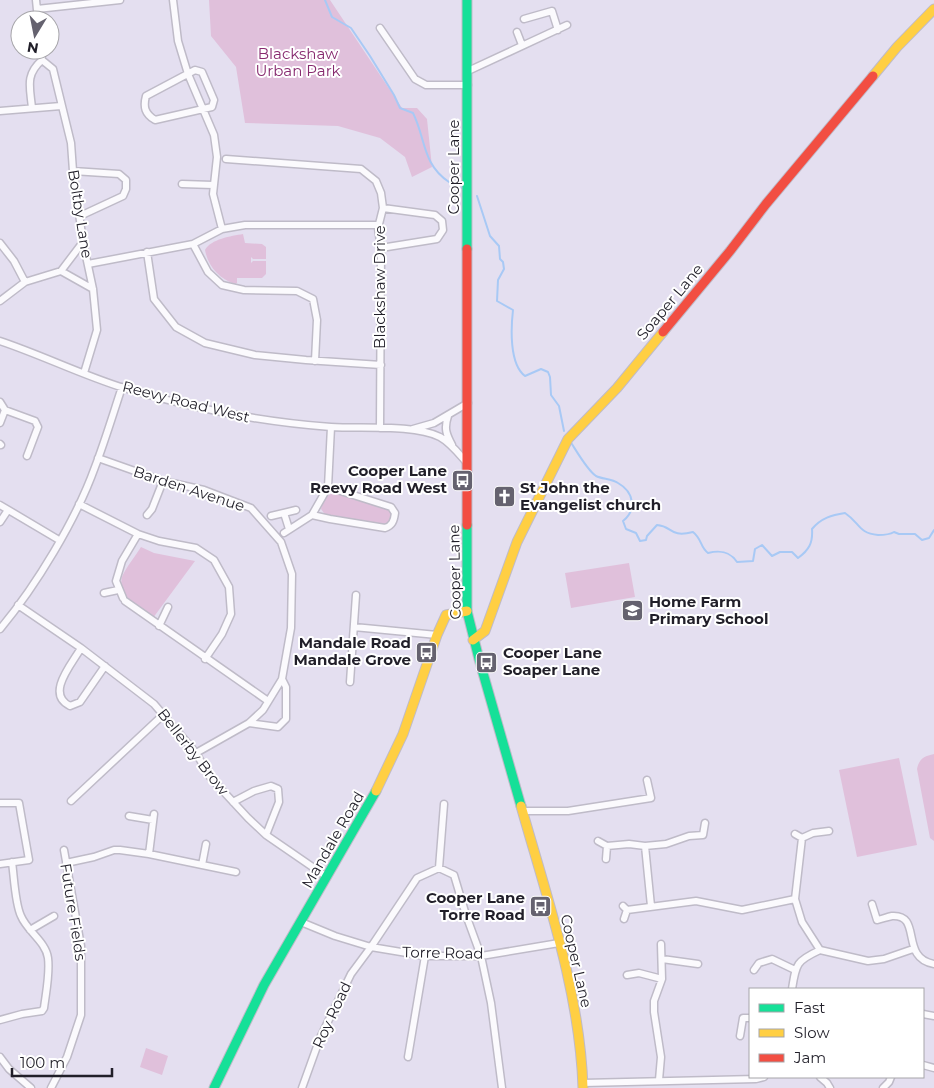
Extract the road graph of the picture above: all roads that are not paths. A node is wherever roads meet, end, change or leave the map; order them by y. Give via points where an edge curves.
1 (36, 0) edge
2 (120, 0) edge
3 (173, 0) edge
4 (467, 0) edge
5 (37, 9) joint
6 (934, 9) edge
7 (524, 19) dead end
8 (567, 25) dead end
9 (380, 28) dead end
10 (558, 30) junction
11 (517, 32) dead end
12 (522, 45) junction
13 (42, 60) joint
14 (468, 71) junction
15 (188, 74) junction
16 (468, 85) junction
17 (61, 106) junction
18 (32, 108) junction
19 (202, 109) junction
20 (0, 111) edge
21 (226, 159) dead end
22 (73, 171) junction
23 (182, 184) dead end
24 (213, 184) junction
25 (383, 208) junction
26 (80, 216) junction
27 (378, 225) junction
28 (222, 229) junction
29 (83, 242) junction
30 (0, 243) edge
31 (193, 244) junction
32 (381, 248) junction
33 (147, 252) junction
34 (88, 264) junction
35 (62, 271) junction
36 (25, 282) junction
37 (93, 289) junction
38 (0, 301) edge
39 (0, 341) edge
40 (315, 360) junction
41 (381, 365) junction
42 (84, 373) junction
43 (122, 387) junction
44 (0, 402) edge
45 (468, 403) junction
46 (5, 410) junction
47 (448, 416) junction
48 (0, 424) edge
49 (331, 427) junction
50 (380, 428) junction
51 (410, 430) junction
52 (453, 447) junction
53 (27, 456) dead end
54 (98, 458) junction
55 (468, 464) junction
56 (163, 481) junction
57 (328, 487) junction
58 (79, 504) junction
59 (0, 505) edge
60 (8, 510) junction
61 (296, 510) dead end
62 (284, 513) junction
63 (147, 515) dead end
64 (312, 515) junction
65 (271, 516) dead end
66 (0, 522) edge
67 (138, 534) junction
68 (59, 540) junction
69 (118, 590) junction
70 (104, 592) dead end
71 (356, 595) dead end
72 (18, 605) junction
73 (168, 607) dead end
74 (467, 611) junction
75 (3, 620) edge
76 (159, 626) junction
77 (354, 627) junction
78 (0, 629) edge
79 (437, 635) junction
80 (473, 640) junction
81 (81, 648) junction
82 (206, 659) junction
83 (105, 666) junction
84 (282, 679) junction
85 (350, 682) dead end
86 (268, 701) junction
87 (164, 714) junction
88 (249, 723) junction
89 (196, 753) junction
90 (647, 780) dead end
91 (71, 801) dead end
92 (233, 802) junction
93 (0, 803) edge
94 (444, 804) dead end
95 (523, 811) junction
96 (129, 816) dead end
97 (705, 823) dead end
98 (829, 831) dead end
99 (795, 834) dead end
100 (266, 835) junction
101 (802, 838) junction
102 (598, 841) dead end
103 (206, 844) dead end
104 (607, 846) junction
105 (645, 846) junction
106 (64, 850) dead end
107 (148, 854) junction
108 (606, 859) dead end
109 (12, 862) junction
110 (66, 863) junction
111 (0, 864) edge
112 (202, 865) junction
113 (439, 868) junction
114 (236, 872) dead end
115 (327, 877) junction
116 (795, 899) junction
117 (872, 904) dead end
118 (651, 906) junction
119 (54, 916) dead end
120 (624, 919) dead end
121 (301, 922) junction
122 (30, 930) junction
123 (559, 943) junction
124 (660, 944) dead end
125 (371, 947) junction
126 (913, 949) junction
127 (820, 950) junction
128 (425, 956) junction
129 (482, 956) junction
130 (662, 959) junction
131 (698, 964) dead end
132 (934, 964) edge
133 (754, 970) dead end
134 (795, 970) junction
135 (627, 975) dead end
136 (662, 979) junction
137 (792, 988) edge
138 (744, 1017) edge
139 (0, 1020) edge
140 (740, 1036) dead end
141 (0, 1057) edge
142 (408, 1057) dead end
143 (760, 1078) edge
144 (821, 1078) edge
145 (891, 1078) edge
146 (659, 1080) junction
147 (583, 1085) edge
148 (31, 1088) edge
149 (51, 1088) edge
150 (214, 1088) edge
151 (302, 1088) edge
152 (502, 1088) edge
153 (830, 1088) edge
154 (883, 1088) edge

1 - 5 street
2 - 5 street
3 - 15 street via 178,41
4 - 14 street, Cooper Lane
6 - 80 street, Soaper Lane via 884,62 617,388 568,439 517,542 485,631
7 - 10 street via 552,11
8 - 10 street
9 - 16 street via 415,79 426,85
10 - 12 street
11 - 12 street
12 - 14 street
13 - 17 street, Boltby Lane via 53,69
13 - 18 street via 33,68 30,79
14 - 16 street, Cooper Lane
15 - 19 street
15 - 19 street via 199,70 209,88 214,105
15 - 19 street via 146,96 145,109 155,120
16 - 45 street, Cooper Lane
17 - 18 street
17 - 22 street, Boltby Lane via 71,143
18 - 20 street
19 - 24 street via 214,135 217,156
21 - 25 street, Blackshaw Drive via 361,169 376,181
22 - 26 street, Boltby Lane
22 - 26 street via 119,174 126,180 123,196
23 - 24 street
24 - 28 street
25 - 27 street, Blackshaw Drive
25 - 32 street via 436,215 442,221 442,230 437,239
26 - 29 street, Boltby Lane
27 - 28 street via 245,225
27 - 32 street, Blackshaw Drive
28 - 31 street
29 - 34 street, Boltby Lane
29 - 35 street
30 - 36 street
31 - 33 street
31 - 40 street via 208,272 222,285 244,290 297,290 313,300 317,320
32 - 41 street, Blackshaw Drive
33 - 34 street
33 - 40 street via 154,299 176,328 205,343 255,355
34 - 37 street, Boltby Lane
35 - 36 street
35 - 37 street
36 - 38 street
37 - 42 street, Boltby Lane via 97,330
39 - 42 street, Reevy Road West
40 - 41 street
41 - 50 street, Blackshaw Drive
42 - 43 street, Reevy Road West
43 - 49 street, Reevy Road West via 252,419
43 - 54 street
44 - 46 street
45 - 47 street
45 - 55 street, Cooper Lane
46 - 48 street
46 - 53 street via 35,421 38,427
47 - 51 street
47 - 52 street via 446,434
49 - 50 street, Reevy Road West
49 - 57 street
50 - 51 street, Reevy Road West
51 - 52 street via 440,437
52 - 55 street
54 - 56 street, Barden Avenue
54 - 58 street
55 - 74 street, Cooper Lane
56 - 63 street
56 - 84 street, Barden Avenue via 204,490 251,508 281,542 292,574 291,628
57 - 64 street
57 - 64 street via 391,508 395,513 391,525 373,527
58 - 67 street
58 - 68 street
59 - 60 street
60 - 66 street
60 - 68 street
61 - 62 street
62 - 64 street via 287,531
62 - 65 street
67 - 69 street via 122,561 116,581
67 - 82 street via 196,548 214,560 229,587 231,614
68 - 72 street
69 - 70 street
69 - 76 street via 124,600
71 - 77 street
72 - 75 street
72 - 81 street, Bellerby Brow
73 - 76 street
74 - 79 street, Mandale Road via 446,615
74 - 80 street, Cooper Lane
75 - 78 street
76 - 82 street
77 - 79 street
77 - 85 street
79 - 115 street, Mandale Road via 403,734 372,800
80 - 95 street, Cooper Lane
81 - 83 street, Bellerby Brow
81 - 83 street via 59,686 64,703 70,706 80,702
82 - 86 street
83 - 87 street, Bellerby Brow
84 - 86 street, Barden Avenue
84 - 88 street via 286,687 286,719 278,727
86 - 88 street, Barden Avenue via 264,710
87 - 89 street, Bellerby Brow
87 - 91 street
88 - 89 street, Barden Avenue
89 - 92 street, Bellerby Brow via 210,777
90 - 95 street via 655,798 568,811
92 - 100 street, Bellerby Brow
92 - 100 street, Bellerby Brow via 271,786 278,789 279,802
93 - 109 street via 19,803 29,860
94 - 113 street
95 - 123 street, Cooper Lane
96 - 107 street via 153,817
97 - 105 street via 703,835
98 - 101 street
99 - 101 street
100 - 115 street, Bellerby Brow
101 - 116 street
102 - 104 street
103 - 112 street
104 - 105 street
104 - 108 street
105 - 118 street
106 - 110 street, Future Fields
107 - 110 street via 114,850
107 - 112 street
109 - 111 street
109 - 122 street via 19,913
110 - 149 street, Future Fields via 81,946 82,1016
112 - 114 street
113 - 125 street, Roy Road via 417,878
113 - 129 street via 454,875
115 - 121 street, Mandale Road
116 - 118 street via 742,910 696,901
116 - 127 street via 802,922
117 - 126 street via 877,920 892,916 906,921
118 - 120 street via 625,908
119 - 122 street
121 - 125 street, Torre Road
121 - 150 street, Mandale Road via 264,985
122 - 139 street via 48,956 44,1008
123 - 129 street, Torre Road
123 - 147 street, Cooper Lane via 572,1000
124 - 130 street
125 - 128 street, Torre Road
125 - 151 street, Roy Road via 334,1006
126 - 127 street via 868,961
126 - 132 street via 918,957
127 - 134 street via 804,957
128 - 129 street, Torre Road
128 - 142 street
129 - 152 street
130 - 131 street
130 - 136 street
133 - 134 street via 759,963 772,959
134 - 137 street
135 - 136 street via 639,973
136 - 146 street via 654,1001 661,1057
138 - 140 street
141 - 148 street
143 - 146 street
144 - 153 street
145 - 154 street
146 - 147 street

